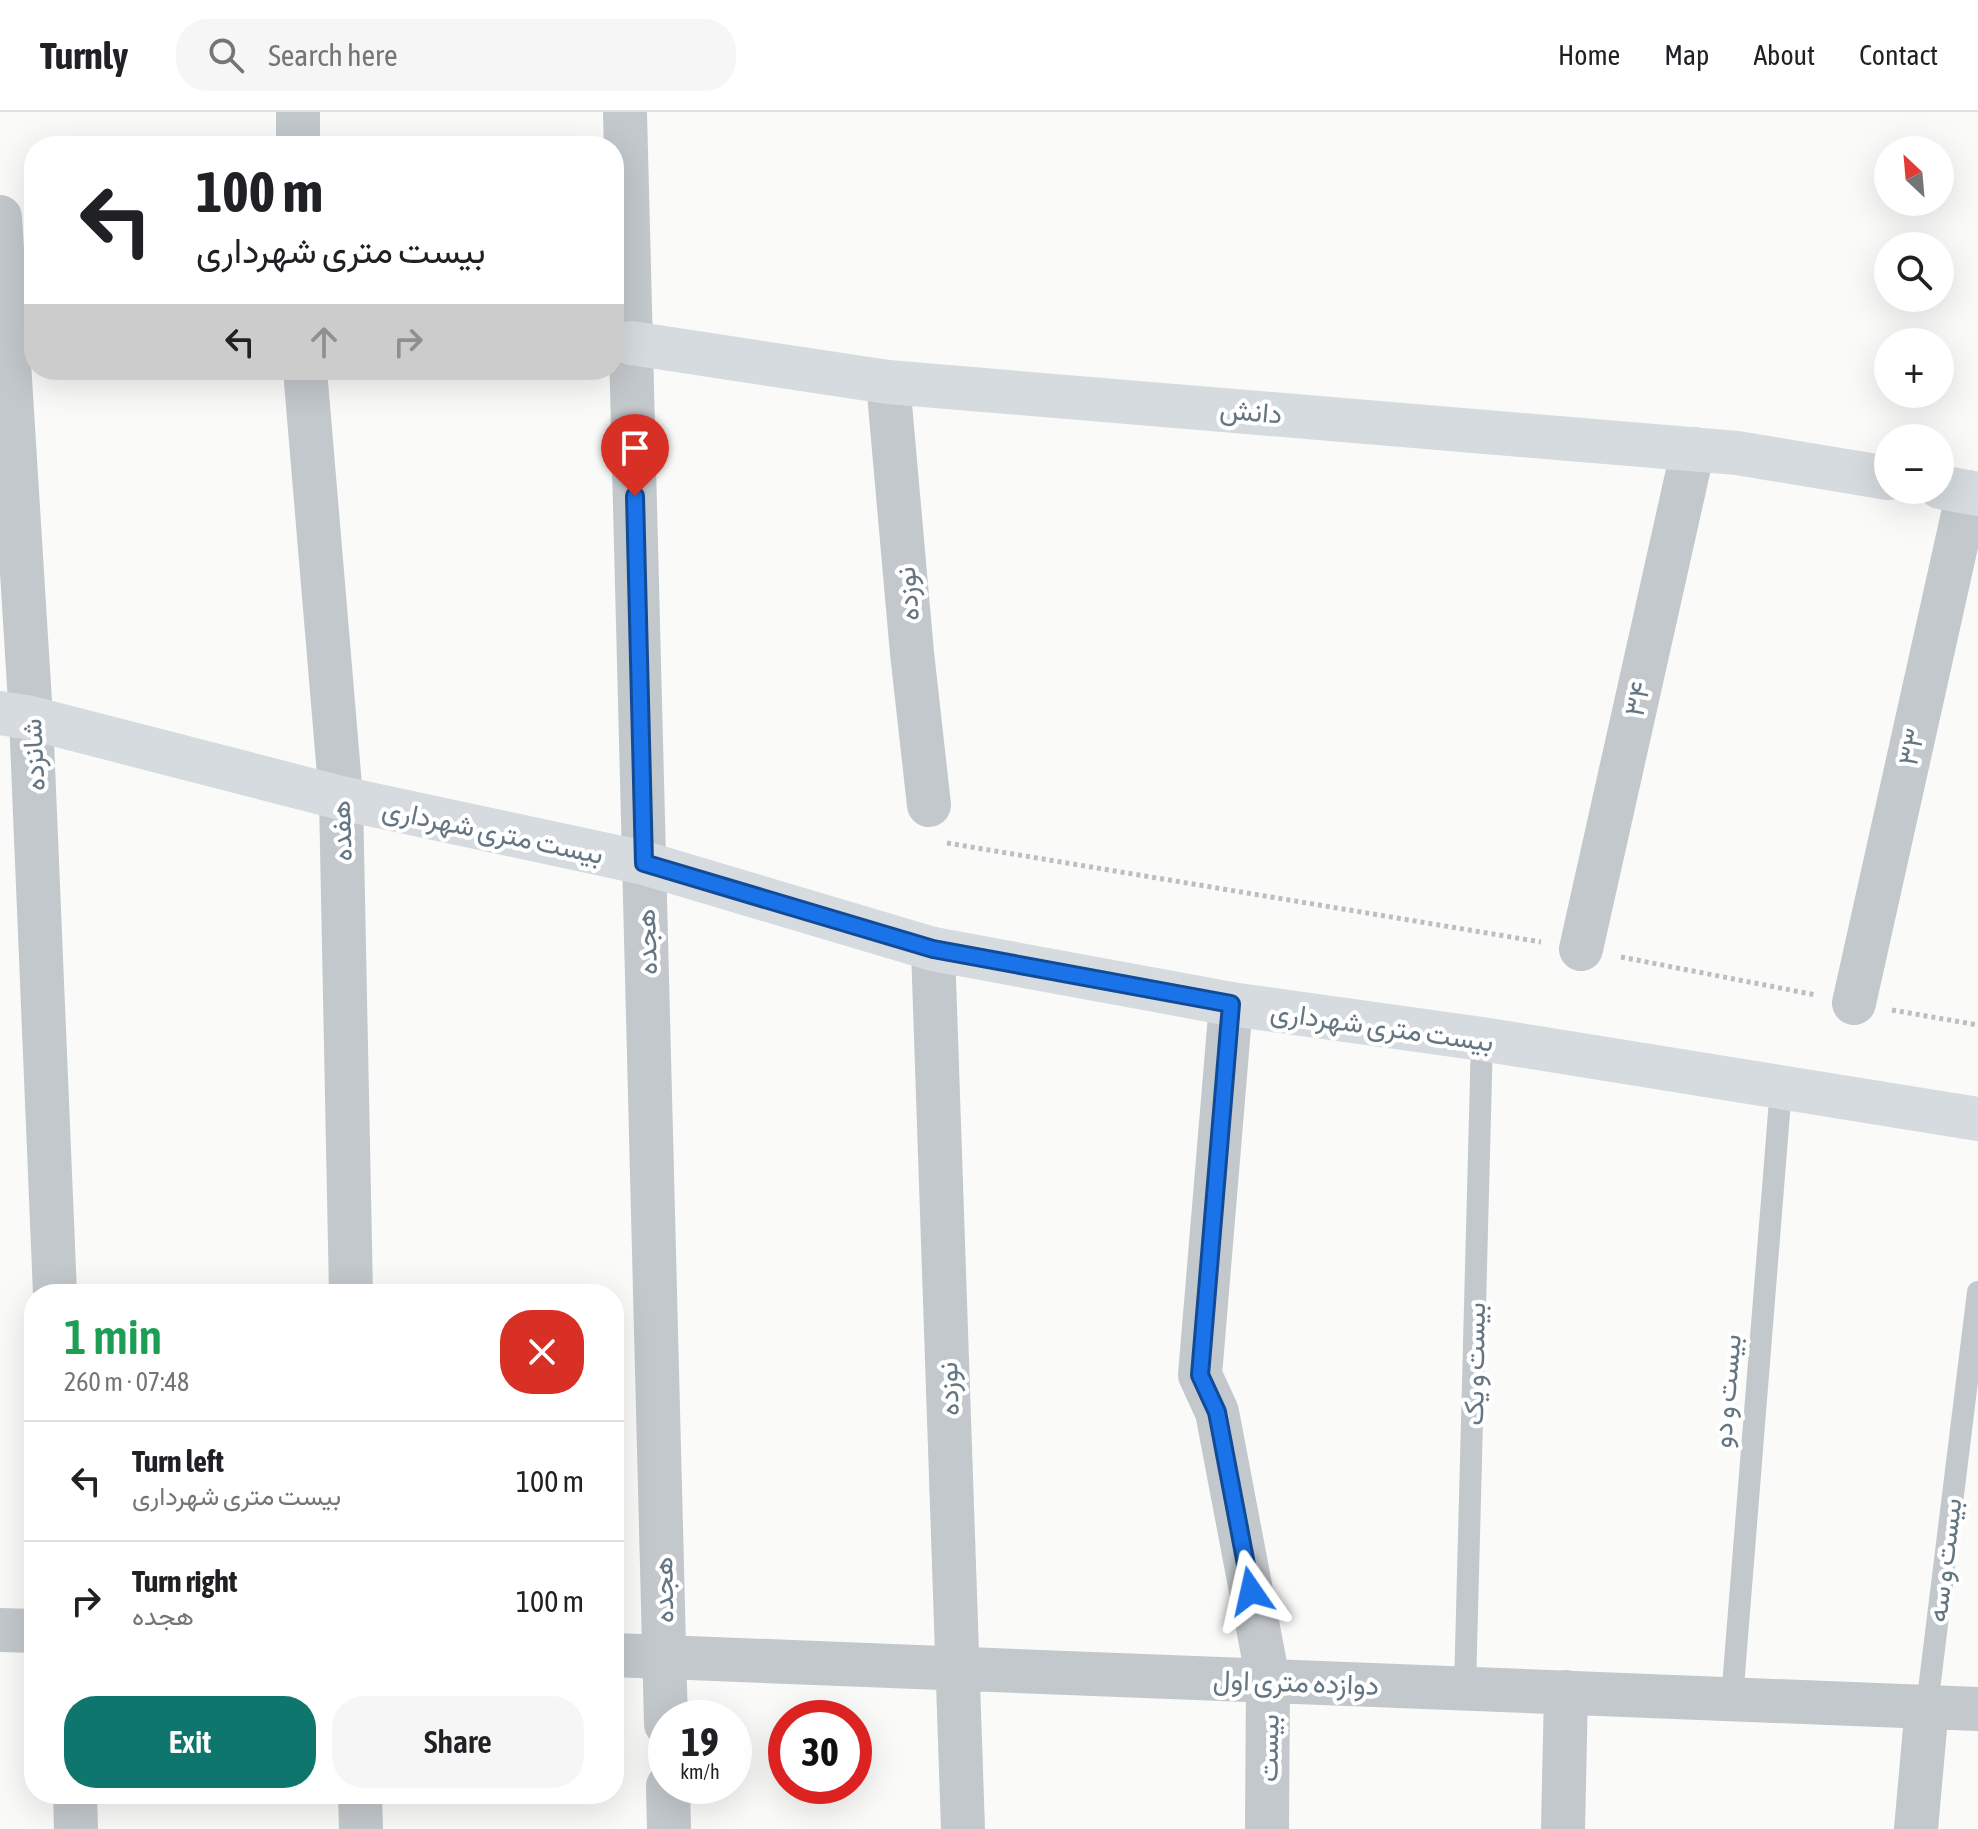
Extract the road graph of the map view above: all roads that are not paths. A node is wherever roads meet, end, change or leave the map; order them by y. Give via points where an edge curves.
1 (298, 112) edge
2 (625, 112) edge
3 (298, 136) edge
4 (0, 217) edge
5 (624, 227) edge
6 (14, 338) edge
7 (624, 342) edge
8 (624, 367) edge
9 (306, 380) edge
10 (888, 382) junction
11 (1693, 449) junction
12 (1874, 476) edge
13 (1962, 491) edge
14 (16, 715) edge
15 (341, 798) junction
16 (929, 805) road end
17 (644, 863) junction
18 (933, 949) junction
19 (1581, 949) road end
20 (1854, 1003) road end
21 (1231, 1004) junction
22 (1482, 1039) junction
23 (1781, 1088) junction
24 (1978, 1119) edge
25 (54, 1284) edge
26 (351, 1284) edge
27 (1978, 1292) edge
28 (0, 1630) edge
29 (24, 1631) edge
30 (624, 1655) edge
31 (664, 1657) junction
32 (957, 1669) junction
33 (1268, 1680) junction
34 (1465, 1688) junction
35 (1566, 1692) junction
36 (1732, 1699) junction
37 (665, 1700) edge
38 (1927, 1706) junction
39 (1978, 1709) edge
40 (75, 1804) edge
41 (360, 1804) edge
42 (668, 1804) edge
43 (76, 1829) edge
44 (361, 1829) edge
45 (669, 1829) edge
46 (963, 1829) edge
47 (1267, 1829) edge
48 (1563, 1829) edge
49 (1916, 1829) edge

1 - 3 street
2 - 5 street, هجده
4 - 6 street, شانزده
6 - 14 street, شانزده
7 - 10 street, دانش
8 - 17 street, هجده
9 - 15 street, هفده
10 - 11 street, دانش
10 - 16 street, نوزده
11 - 12 street, دانش
11 - 19 street, ۳۴
13 - 20 street, ۳۳
14 - 15 street, بیست متری شهرداری
14 - 25 street, شانزده
15 - 17 street, بیست متری شهرداری
15 - 26 street, هفده
17 - 18 street, بیست متری شهرداری
17 - 31 street, هجده
18 - 21 street, بیست متری شهرداری
18 - 32 street, نوزده
21 - 22 street, بیست متری شهرداری
21 - 33 street, بیست via 1200,1375 1217,1412
22 - 23 street, بیست متری شهرداری
22 - 34 lane, بیست و یک
23 - 24 street, بیست متری شهرداری
23 - 36 lane, بیست و دو
27 - 38 lane, بیست و سه
28 - 29 street
30 - 31 street, دوازده متری اول
31 - 32 street, دوازده متری اول
31 - 37 street, هجده
32 - 33 street, دوازده متری اول
32 - 46 street, نوزده
33 - 34 street, دوازده متری اول
33 - 47 street, بیست
34 - 35 street, دوازده متری اول
35 - 36 street, دوازده متری اول
35 - 48 street
36 - 38 street, دوازده متری اول
38 - 39 street, دوازده متری اول
38 - 49 street, بیست و سه
40 - 43 street
41 - 44 street
42 - 45 street

